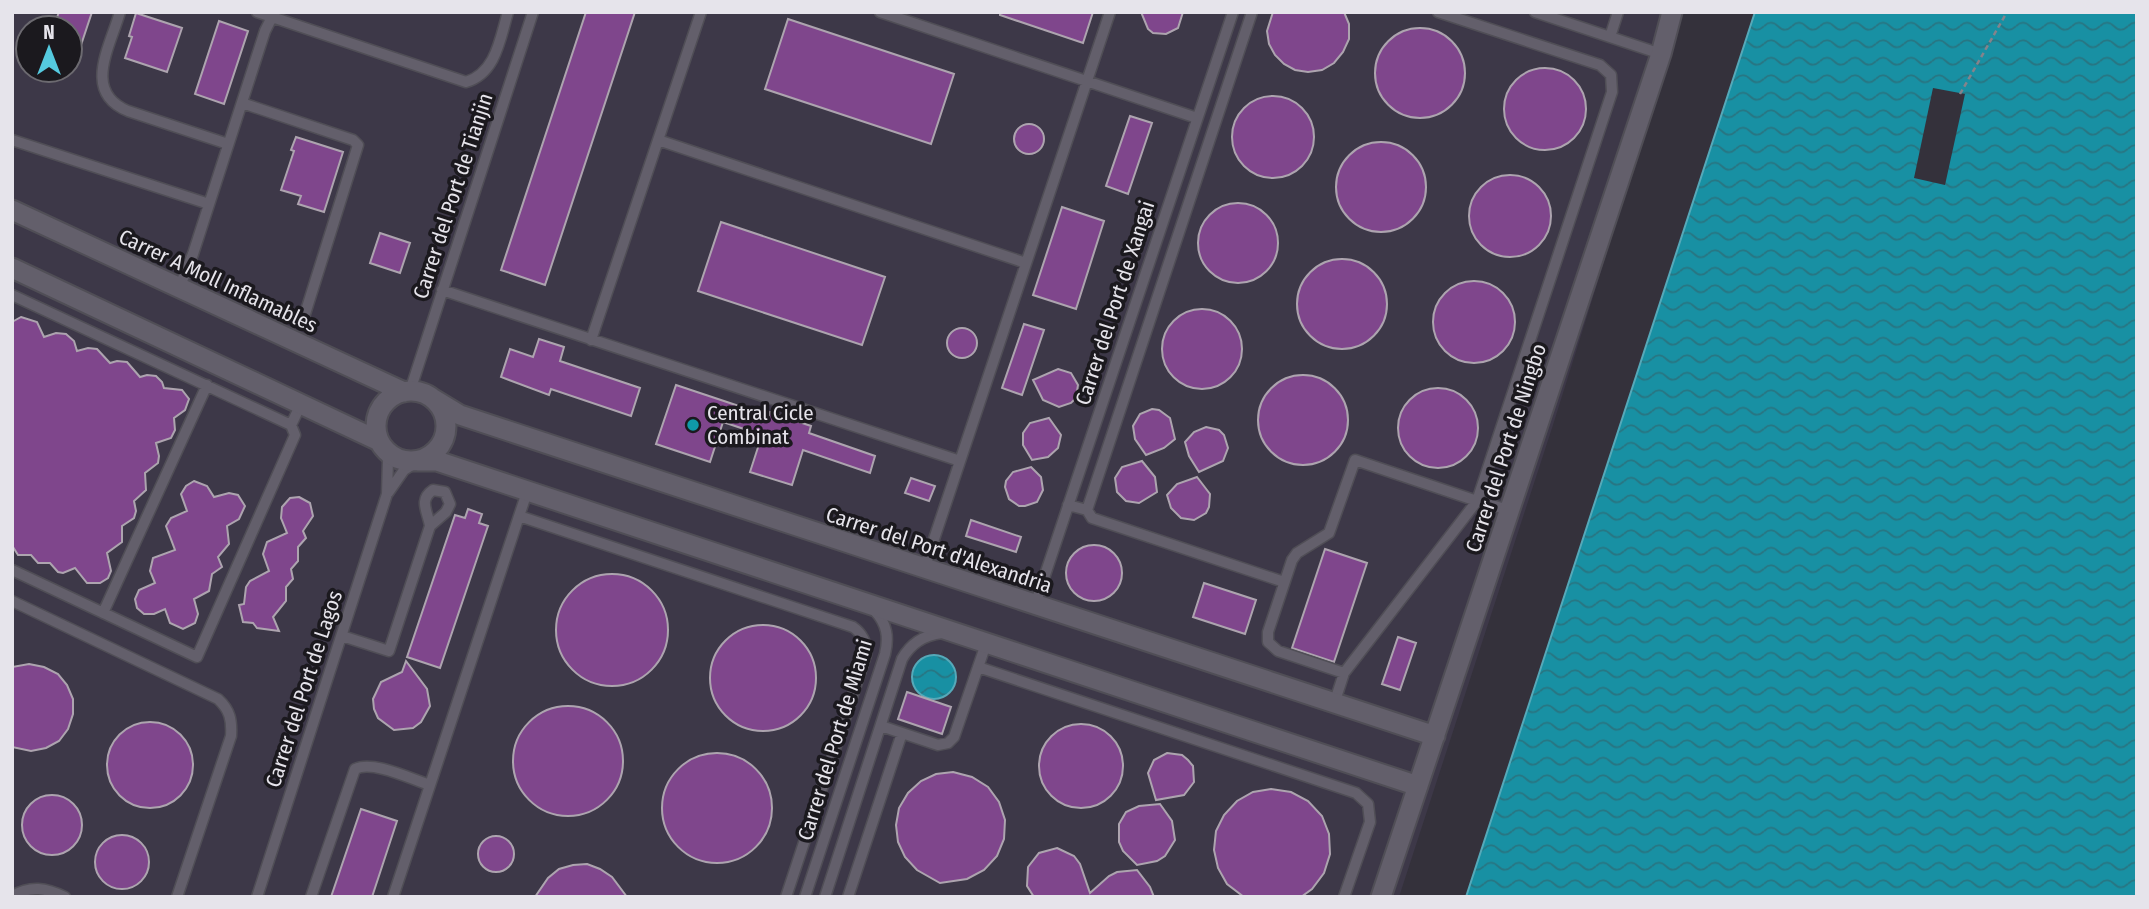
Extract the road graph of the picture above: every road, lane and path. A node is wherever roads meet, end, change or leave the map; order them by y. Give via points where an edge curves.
1 (120, 12) edge
2 (257, 12) edge
3 (508, 12) edge
4 (533, 12) edge
5 (701, 12) edge
6 (880, 12) edge
7 (1110, 12) edge
8 (1233, 12) edge
9 (1252, 12) edge
10 (1438, 12) edge
11 (1535, 12) edge
12 (1618, 12) edge
13 (1672, 12) edge
14 (2007, 12) edge
15 (273, 15) edge
16 (1610, 37) junction
17 (1661, 54) junction
18 (1087, 81) junction
19 (1960, 94) dead end
20 (242, 103) junction
21 (1197, 118) junction
22 (12, 140) edge
23 (658, 140) junction
24 (228, 144) junction
25 (209, 204) junction
26 (12, 210) edge
27 (1026, 263) junction
28 (12, 268) edge
29 (179, 288) junction
30 (442, 290) junction
31 (12, 295) edge
32 (304, 314) dead end
33 (591, 340) junction
34 (207, 385) junction
35 (407, 392) junction
36 (432, 398) junction
37 (301, 404) junction
38 (291, 425) junction
39 (381, 444) junction
40 (418, 461) junction
41 (960, 461) junction
42 (527, 492) junction
43 (387, 494) junction
44 (1477, 501) junction
45 (1068, 505) junction
46 (1087, 510) junction
47 (1509, 510) junction
48 (519, 516) junction
49 (430, 526) dead end
50 (924, 569) junction
51 (12, 570) edge
52 (1284, 582) junction
53 (12, 601) edge
54 (863, 603) junction
55 (1035, 605) junction
56 (103, 613) junction
57 (953, 632) junction
58 (342, 636) junction
59 (986, 644) junction
60 (978, 667) junction
61 (1344, 673) junction
62 (1334, 704) junction
63 (881, 726) junction
64 (902, 733) junction
65 (1434, 736) junction
66 (430, 785) junction
67 (1418, 786) junction
68 (12, 896) edge
69 (65, 897) edge
70 (177, 897) edge
71 (257, 897) edge
72 (311, 897) edge
73 (393, 897) edge
74 (786, 897) edge
75 (805, 897) edge
76 (825, 897) edge
77 (848, 897) edge
78 (1345, 897) edge
79 (1381, 897) edge

1 - 24 lane via 101,73 111,99 128,111
2 - 15 lane
3 - 15 lane via 491,64 482,75 466,82
4 - 30 lane, Carrer del Port de Tianjin
5 - 23 lane
6 - 18 lane
7 - 18 lane
8 - 21 lane, Carrer del Port de Xangai
9 - 46 lane
10 - 44 lane via 1600,65 1613,83
11 - 16 lane
12 - 16 lane
13 - 17 street, Carrer del Port de Ningbo
14 - 19 path
15 - 20 lane
16 - 17 lane
17 - 47 street, Carrer del Port de Ningbo
18 - 21 lane
18 - 27 lane
20 - 24 lane
20 - 32 lane via 358,145
21 - 45 lane, Carrer del Port de Xangai
22 - 25 lane
23 - 27 lane
23 - 33 lane
24 - 25 lane
25 - 29 lane
26 - 29 street, Carrer A Moll Inflamables
27 - 41 lane
28 - 37 street
29 - 35 street, Carrer A Moll Inflamables
30 - 33 lane
30 - 35 lane, Carrer del Port de Tianjin
31 - 34 lane
33 - 41 lane
34 - 38 lane
34 - 56 lane
35 - 36 street
35 - 39 street via 382,407 376,424
36 - 40 street via 445,417 446,428 438,449
36 - 50 street, Carrer del Port d'Alexandria via 460,415
37 - 38 lane
37 - 39 street
38 - 56 lane via 295,435 197,657
39 - 40 street via 393,457
39 - 43 lane via 388,460
40 - 42 street via 437,461
40 - 43 lane via 404,470
41 - 50 lane
42 - 48 lane
42 - 54 street
43 - 58 lane, Carrer del Port de Lagos
44 - 47 lane
44 - 52 lane via 1355,460 1329,533 1294,556
44 - 61 lane
45 - 46 lane
45 - 55 lane, Carrer del Port de Xangai
46 - 52 lane via 1092,518
47 - 65 street, Carrer del Port de Ningbo
48 - 66 lane
48 - 74 lane via 860,632 866,655
49 - 58 lane via 390,651
50 - 55 street, Carrer del Port d'Alexandria
51 - 56 lane
52 - 61 lane via 1268,642 1278,651
53 - 70 lane via 225,706 231,736
54 - 57 street
54 - 75 lane, Carrer del Port de Miami via 886,625 886,654
55 - 62 street, Carrer del Port d'Alexandria
57 - 59 street
57 - 63 lane, Carrer del Port de Miami via 926,636 908,649
58 - 71 lane, Carrer del Port de Lagos
59 - 60 lane
59 - 67 street
60 - 64 lane via 951,741 937,745
60 - 78 lane via 1364,798 1370,822
61 - 62 lane
62 - 65 street, Carrer del Port d'Alexandria
63 - 64 lane
63 - 76 lane, Carrer del Port de Miami
64 - 77 lane
65 - 67 street, Carrer del Port de Ningbo
66 - 72 lane via 374,766 355,769
66 - 73 lane
67 - 79 street, Carrer del Port de Ningbo
68 - 69 lane via 40,888

